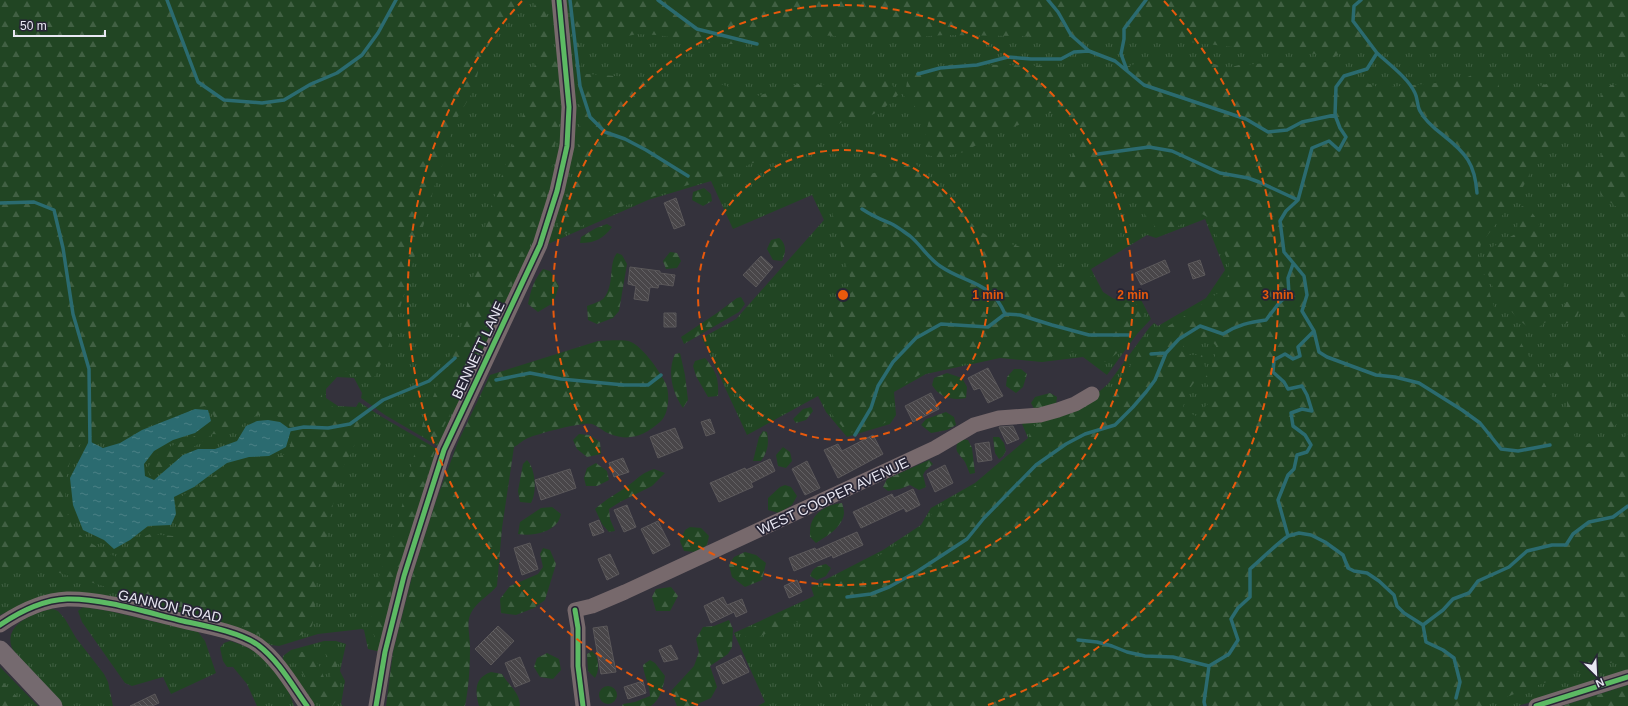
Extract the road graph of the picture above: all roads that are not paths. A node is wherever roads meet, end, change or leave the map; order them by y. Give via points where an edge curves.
1 (559, 0) edge
2 (1092, 394) dead end
3 (0, 625) edge
4 (0, 650) edge
5 (1628, 677) edge
6 (53, 706) edge
7 (307, 706) edge
8 (376, 706) edge
9 (583, 706) edge
10 (1536, 706) edge

1 - 8 street, BENNETT LANE via 569,106 567,146 557,191 540,245 444,450 404,576 385,652
2 - 9 street, WEST COOPER AVENUE via 1075,404 1040,415 999,418 974,425 935,448 864,482 625,592 575,610
3 - 7 street, GANNON ROAD via 34,607 66,599 118,606 210,628 257,644 279,666
4 - 6 main road
5 - 10 street

